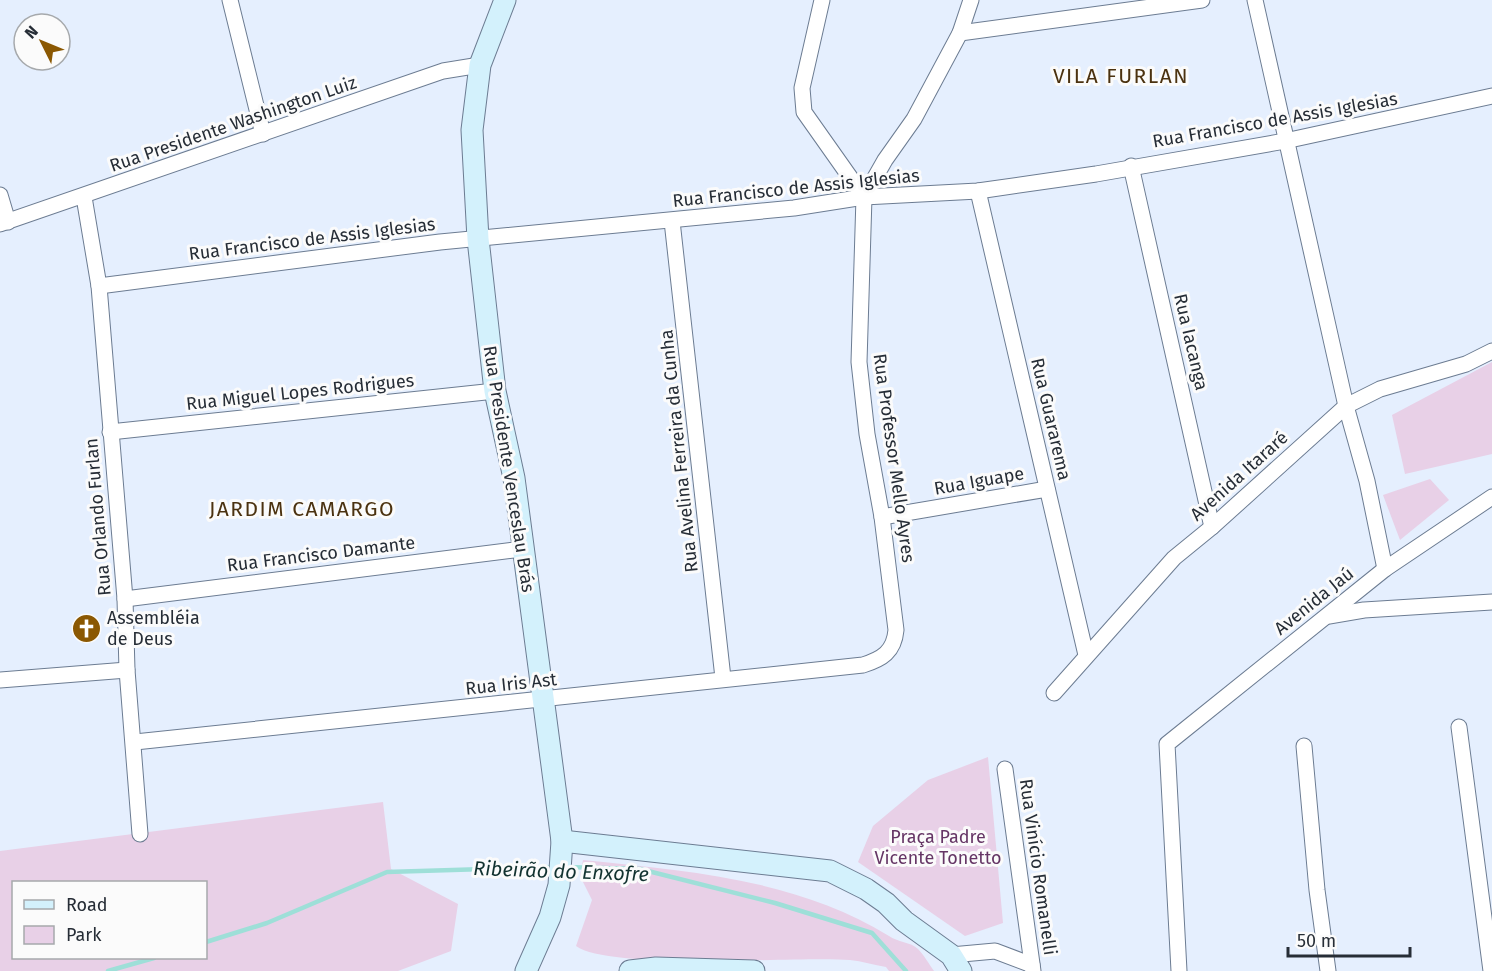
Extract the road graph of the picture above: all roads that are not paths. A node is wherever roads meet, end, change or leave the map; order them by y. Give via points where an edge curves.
1 (230, 0) edge
2 (505, 0) edge
3 (822, 0) edge
4 (971, 0) edge
5 (1202, 0) edge
6 (1255, 0) edge
7 (960, 33) junction
8 (480, 65) junction
9 (1492, 96) edge
10 (263, 134) junction
11 (1285, 141) junction
12 (1131, 166) junction
13 (978, 191) junction
14 (0, 195) edge
15 (84, 197) junction
16 (864, 197) junction
17 (672, 221) junction
18 (4, 223) edge
19 (478, 239) junction
20 (99, 286) junction
21 (1492, 351) edge
22 (495, 391) junction
23 (1346, 406) junction
24 (110, 432) junction
25 (1047, 489) junction
26 (1492, 497) edge
27 (882, 517) junction
28 (1212, 527) junction
29 (522, 549) junction
30 (1385, 569) junction
31 (125, 599) junction
32 (1492, 602) edge
33 (1326, 617) junction
34 (887, 654) joint
35 (1086, 655) junction
36 (127, 670) junction
37 (723, 678) junction
38 (0, 680) edge
39 (1054, 693) dead end
40 (543, 701) junction
41 (1459, 727) dead end
42 (135, 742) junction
43 (1304, 746) dead end
44 (1005, 769) dead end
45 (140, 834) dead end
46 (561, 849) junction
47 (956, 963) edge
48 (1032, 968) edge
49 (686, 970) edge
50 (526, 971) edge
51 (630, 971) edge
52 (754, 971) edge
53 (1179, 971) edge
54 (1328, 971) edge
55 (1491, 971) edge

1 - 10 street
2 - 8 street, Rua Presidente Venceslau Brás
3 - 16 street via 801,100 811,125
4 - 7 street
5 - 7 street
6 - 11 street
7 - 16 street via 914,119
8 - 10 street, Rua Presidente Washington Luiz via 443,71
8 - 19 street, Rua Presidente Venceslau Brás via 472,130
9 - 11 street, Rua Francisco de Assis Iglesias
10 - 15 street, Rua Presidente Washington Luiz
11 - 12 street, Rua Francisco de Assis Iglesias
11 - 23 street
12 - 13 street, Rua Francisco de Assis Iglesias
12 - 28 street, Rua Iacanga
13 - 16 street, Rua Francisco de Assis Iglesias
13 - 25 street, Rua Guararema
14 - 18 street
15 - 18 street, Rua Presidente Washington Luiz
15 - 20 street, Rua Orlando Furlan
16 - 17 street, Rua Francisco de Assis Iglesias
16 - 27 street, Rua Professor Mello Ayres via 859,362
17 - 19 street, Rua Francisco de Assis Iglesias
17 - 37 street, Rua Avelina Ferreira da Cunha
19 - 20 street, Rua Francisco de Assis Iglesias
19 - 22 street, Rua Presidente Venceslau Brás
20 - 24 street, Rua Orlando Furlan
21 - 23 street, Avenida Itararé via 1466,364 1380,389
22 - 24 street, Rua Miguel Lopes Rodrigues
22 - 29 street, Rua Presidente Venceslau Brás via 514,478
23 - 28 street, Avenida Itararé
23 - 30 street
24 - 31 street, Rua Orlando Furlan
25 - 27 street, Rua Iguape
25 - 35 street, Rua Guararema
26 - 30 street, Avenida Jaú
27 - 34 street, Rua Professor Mello Ayres via 896,630
28 - 35 street, Avenida Itararé via 1174,558
29 - 31 street, Rua Francisco Damante
29 - 40 street, Rua Presidente Venceslau Brás
30 - 33 street, Avenida Jaú
31 - 36 street, Rua Orlando Furlan
32 - 33 street via 1364,610
33 - 53 street, Avenida Jaú via 1167,744
34 - 37 street, Rua Iris Ast via 863,665
35 - 39 street, Avenida Itararé
36 - 38 street
36 - 42 street, Rua Orlando Furlan
37 - 40 street, Rua Iris Ast
40 - 42 street, Rua Iris Ast
40 - 46 street, Rua Presidente Venceslau Brás
41 - 55 street
42 - 45 street, Rua Orlando Furlan
43 - 54 street
44 - 48 street, Rua Vinício Romanelli
46 - 47 street via 830,871 866,889
46 - 50 street, Rua Presidente Venceslau Brás via 559,885 550,917
47 - 48 street via 995,951
49 - 51 street
49 - 52 street

